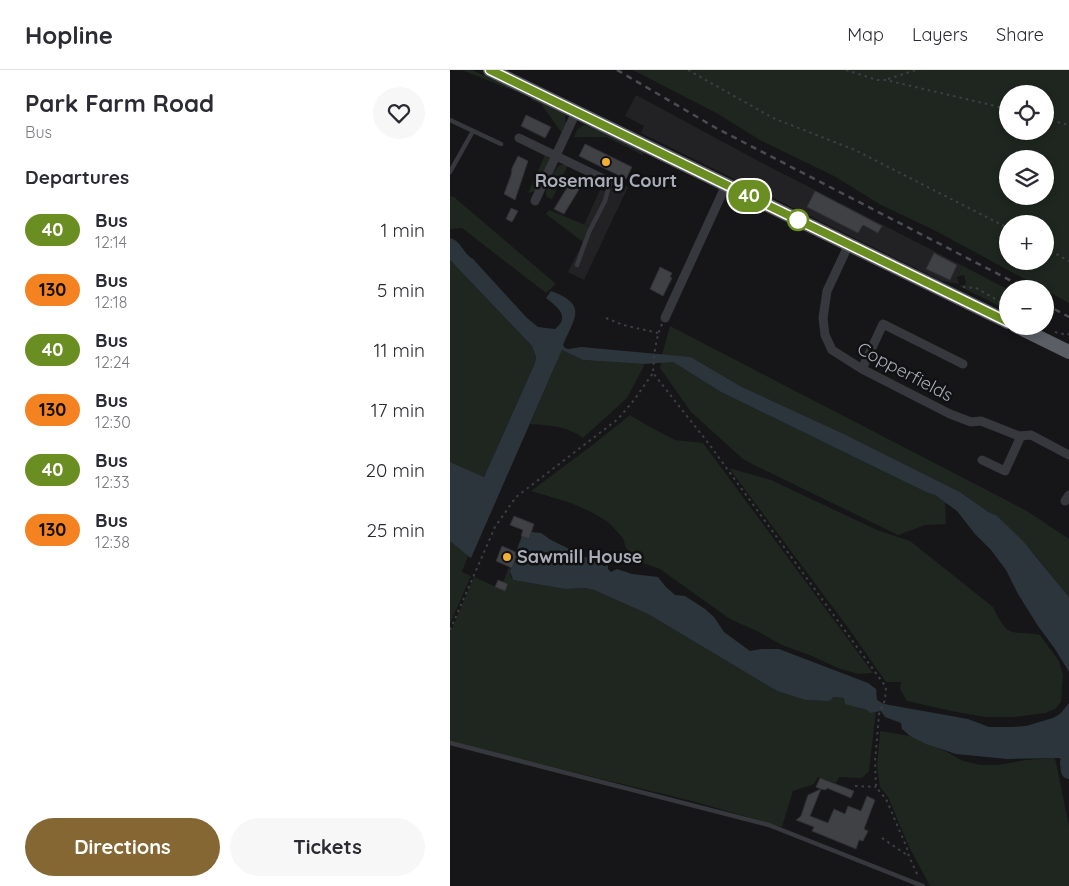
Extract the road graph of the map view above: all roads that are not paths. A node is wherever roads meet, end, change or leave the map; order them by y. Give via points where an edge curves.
1 (490, 70) edge
2 (576, 112) junction
3 (450, 120) edge
4 (474, 131) junction
5 (519, 138) dead end
6 (501, 144) dead end
7 (556, 156) junction
8 (450, 172) edge
9 (610, 182) joint
10 (726, 184) junction
11 (535, 201) dead end
12 (849, 244) junction
13 (577, 265) dead end
14 (665, 318) road end
15 (999, 318) edge
16 (1034, 335) edge
17 (1069, 352) edge
18 (963, 364) dead end
19 (862, 369) junction
20 (1021, 436) junction
21 (1069, 455) edge
22 (982, 460) dead end
23 (450, 744) edge
24 (922, 885) edge

1 - 2 highway
2 - 7 street
2 - 10 highway
3 - 4 lane
4 - 6 lane
4 - 8 lane
5 - 7 street
7 - 9 street
7 - 11 street
9 - 13 lane
10 - 12 highway
10 - 14 street
12 - 15 highway
12 - 19 street, Copperfields via 827,291 823,318 825,335 832,350
16 - 17 highway
18 - 19 street via 883,324
19 - 20 street, Copperfields via 950,414
20 - 21 street, Copperfields via 1031,435
20 - 22 street via 1005,471
23 - 24 lane via 769,825

